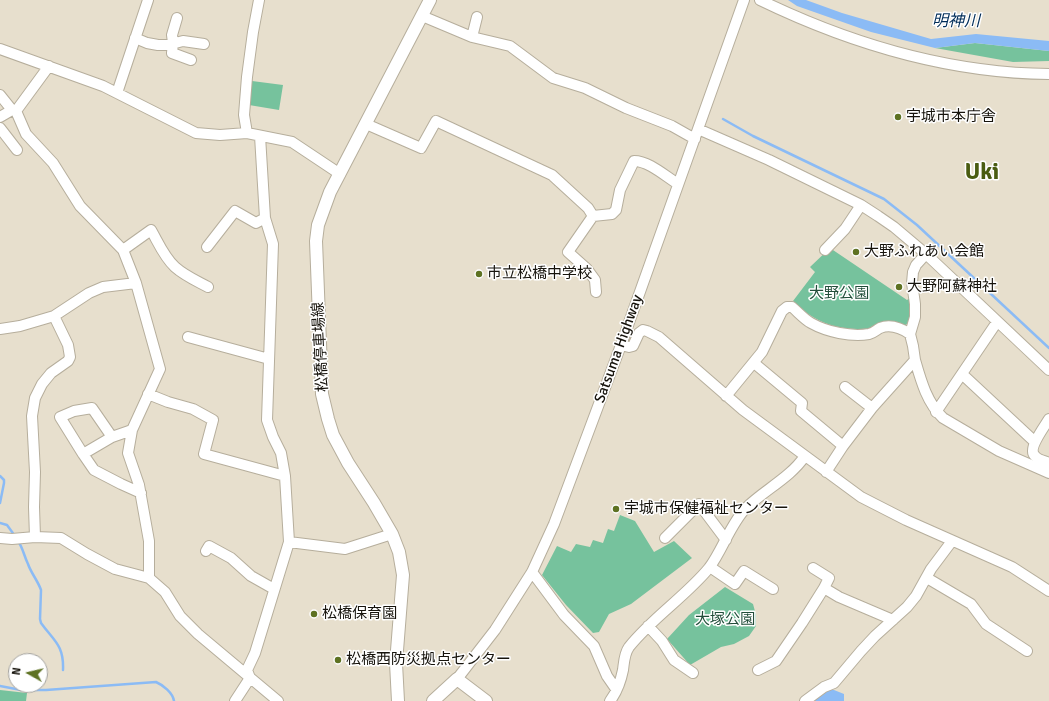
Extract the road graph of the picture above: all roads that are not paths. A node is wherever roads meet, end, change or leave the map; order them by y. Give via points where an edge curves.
1 (148, 0) edge
2 (259, 0) edge
3 (430, 0) edge
4 (744, 0) edge
5 (760, 0) edge
6 (422, 16) junction
7 (477, 17) dead end
8 (177, 18) dead end
9 (472, 36) junction
10 (135, 38) junction
11 (173, 43) junction
12 (204, 44) dead end
13 (0, 49) edge
14 (191, 60) dead end
15 (49, 66) junction
16 (1049, 74) edge
17 (117, 93) junction
18 (0, 95) edge
19 (14, 110) junction
20 (0, 117) edge
21 (366, 124) junction
22 (0, 128) edge
23 (247, 133) junction
24 (697, 134) junction
25 (260, 136) junction
26 (17, 150) dead end
27 (340, 174) junction
28 (678, 184) junction
29 (861, 205) junction
30 (593, 216) junction
31 (265, 218) junction
32 (207, 246) dead end
33 (122, 250) junction
34 (825, 250) dead end
35 (926, 254) junction
36 (136, 283) junction
37 (208, 287) dead end
38 (596, 292) dead end
39 (54, 316) junction
40 (997, 322) junction
41 (0, 329) edge
42 (910, 334) junction
43 (188, 337) dead end
44 (621, 345) junction
45 (269, 359) junction
46 (915, 360) junction
47 (754, 363) junction
48 (1049, 370) edge
49 (962, 374) junction
50 (845, 387) dead end
51 (148, 394) junction
52 (726, 396) junction
53 (872, 408) junction
54 (936, 412) junction
55 (1049, 419) edge
56 (132, 430) junction
57 (112, 437) junction
58 (1035, 442) junction
59 (843, 446) junction
60 (82, 454) junction
61 (805, 456) junction
62 (1049, 463) edge
63 (826, 472) junction
64 (1049, 473) edge
65 (285, 476) junction
66 (141, 493) junction
67 (392, 534) junction
68 (8, 537) edge
69 (34, 537) junction
70 (665, 538) dead end
71 (726, 540) junction
72 (952, 541) junction
73 (289, 542) junction
74 (206, 551) dead end
75 (710, 567) junction
76 (813, 568) dead end
77 (532, 572) junction
78 (149, 578) junction
79 (927, 578) junction
80 (274, 588) junction
81 (824, 588) junction
82 (773, 589) dead end
83 (1049, 591) edge
84 (893, 620) junction
85 (648, 626) junction
86 (1027, 651) dead end
87 (758, 670) dead end
88 (693, 673) dead end
89 (250, 678) junction
90 (457, 680) junction
91 (616, 688) junction
92 (235, 701) edge
93 (278, 701) edge
94 (398, 701) edge
95 (433, 701) edge
96 (486, 701) edge
97 (610, 701) edge
98 (805, 701) edge

1 - 10 street
2 - 23 street via 244,115
3 - 6 main road, 松橋停車場線
4 - 24 street, Satsuma Highway
5 - 16 street via 811,24 898,54 984,70
6 - 9 street
6 - 21 main road, 松橋停車場線
7 - 9 street
8 - 11 street via 172,35
9 - 24 street via 510,46 553,78 585,88 626,108
10 - 11 street via 158,45
10 - 17 street
11 - 12 street via 183,40
11 - 14 street via 172,53
13 - 15 street
15 - 17 street
15 - 19 street
17 - 23 street via 196,133
18 - 19 street
19 - 20 street
19 - 33 street via 26,134 53,163 80,206
21 - 27 main road, 松橋停車場線
21 - 30 street via 421,148 436,121 552,176 588,208
22 - 26 street
23 - 25 street
24 - 28 street, Satsuma Highway
24 - 29 street via 769,160
25 - 27 street via 292,142
25 - 31 street
27 - 67 main road, 松橋停車場線 via 322,211 316,241 322,394 333,435
28 - 30 street via 640,161 634,161 620,190 616,210 612,214
28 - 44 street, Satsuma Highway
29 - 34 street via 845,229
29 - 35 street via 894,227
30 - 38 street via 568,252 587,268 595,280
31 - 32 street via 256,223 235,211
31 - 45 street via 273,244
33 - 36 street
33 - 37 street via 151,230 166,258 186,275
35 - 40 street
35 - 42 street via 913,272 912,283 916,304
36 - 39 street via 103,287
36 - 51 street via 160,369
39 - 41 street
39 - 69 street via 68,345 70,357 42,384 35,398 32,416 35,472
40 - 48 street
40 - 49 street
42 - 46 street
42 - 47 street via 895,327 880,328 870,334 840,332 811,323 792,307 787,307 782,311
43 - 45 street
44 - 52 street via 633,346 639,333 647,331 659,337
44 - 77 street, Satsuma Highway via 554,524
45 - 65 street via 267,420 281,453
46 - 53 street
46 - 54 street
47 - 52 street
47 - 59 street via 802,403 801,411
49 - 54 street
49 - 58 street
50 - 53 street
51 - 56 street
51 - 65 street via 193,409 213,420 204,454
52 - 61 street
53 - 59 street
54 - 64 street via 950,423 1000,451
55 - 58 street
56 - 57 street
56 - 66 street via 128,453
57 - 60 street
57 - 60 street via 92,408 60,417
58 - 62 street via 1035,457
59 - 63 street
60 - 66 street via 94,470
61 - 63 street
61 - 71 street via 777,484 747,508
63 - 72 street via 876,506
65 - 73 street
66 - 78 street via 149,541
67 - 73 street via 345,549
67 - 94 main road, 松橋停車場線 via 399,552 403,575 396,663
68 - 69 street
69 - 78 street via 61,538 115,569
70 - 71 street via 699,504
71 - 75 street
72 - 79 street
72 - 83 street via 1012,567
73 - 80 street
74 - 80 street via 209,546 231,558 251,576
75 - 82 street via 735,584 744,572
75 - 85 street
76 - 81 street via 829,578
77 - 90 street, Satsuma Highway via 495,630
77 - 91 street via 564,615 594,646 607,676
78 - 89 street via 165,592 180,616
79 - 84 street via 907,607
79 - 86 street via 971,604 986,624
80 - 89 street via 255,653 247,670
81 - 84 street
81 - 87 street via 776,661
84 - 98 street via 874,636 834,683
85 - 88 street via 662,641 674,660
85 - 91 street via 629,648
89 - 92 street
89 - 93 street
90 - 95 main road
90 - 96 main road
91 - 97 street

